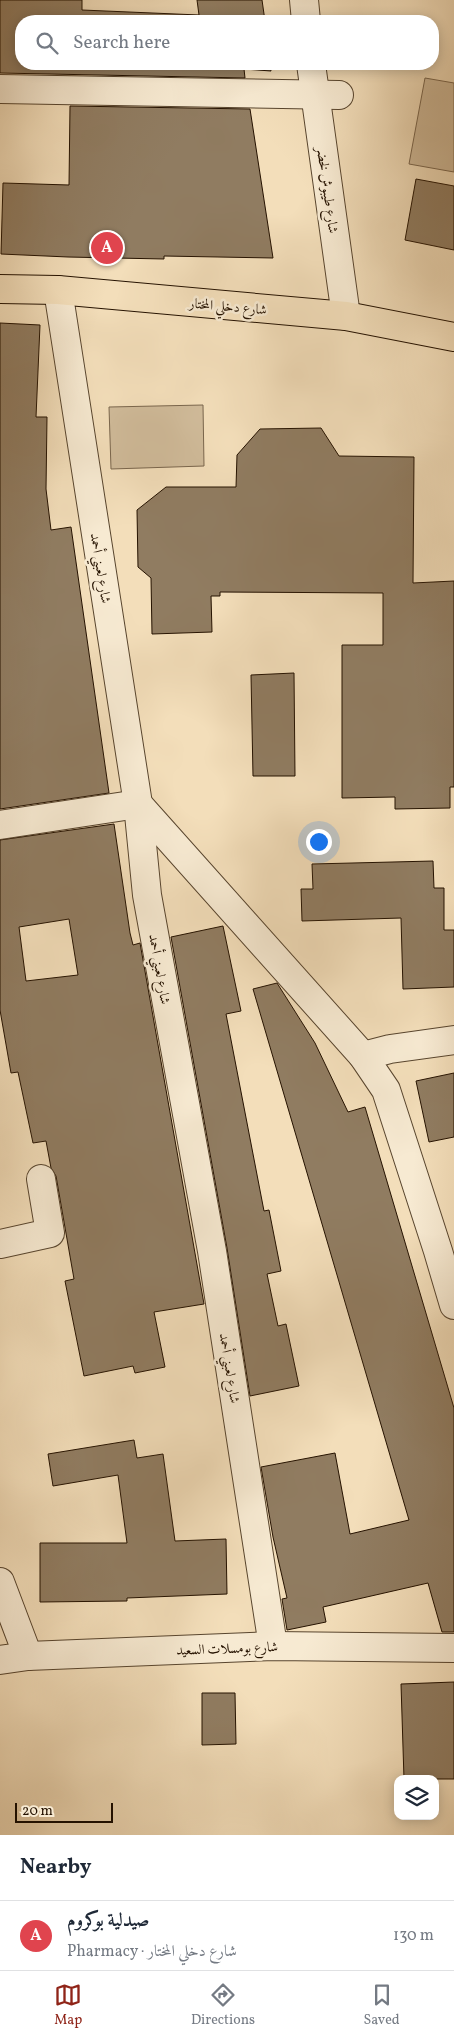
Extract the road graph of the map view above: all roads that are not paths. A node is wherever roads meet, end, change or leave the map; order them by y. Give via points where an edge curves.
1 (304, 0) edge
2 (305, 15) edge
3 (314, 70) edge
4 (0, 89) edge
5 (327, 95) junction
6 (0, 289) edge
7 (58, 290) junction
8 (346, 316) junction
9 (454, 337) edge
10 (138, 804) junction
11 (0, 825) edge
12 (454, 1040) edge
13 (363, 1056) junction
14 (41, 1179) dead end
15 (0, 1244) edge
16 (454, 1305) edge
17 (0, 1582) edge
18 (273, 1646) junction
19 (454, 1648) edge
20 (28, 1656) junction
21 (0, 1660) edge

1 - 2 street
3 - 5 street, شارع طيبوش لخضر
4 - 5 street
5 - 8 street, شارع طيبوش لخضر
6 - 7 main road, شارع دخلي المختار
7 - 8 main road, شارع دخلي المختار
7 - 10 street, شارع لعبني أحمد
8 - 9 main road, شارع دخلي المختار
10 - 11 street
10 - 13 street
10 - 18 street, شارع لعبني أحمد via 147,895 212,1251
12 - 13 street
13 - 16 street via 386,1090
14 - 15 street via 50,1233
17 - 20 street
18 - 19 street, شارع بومسلات السعيد
18 - 20 street, شارع بومسلات السعيد
20 - 21 street, شارع بومسلات السعيد

